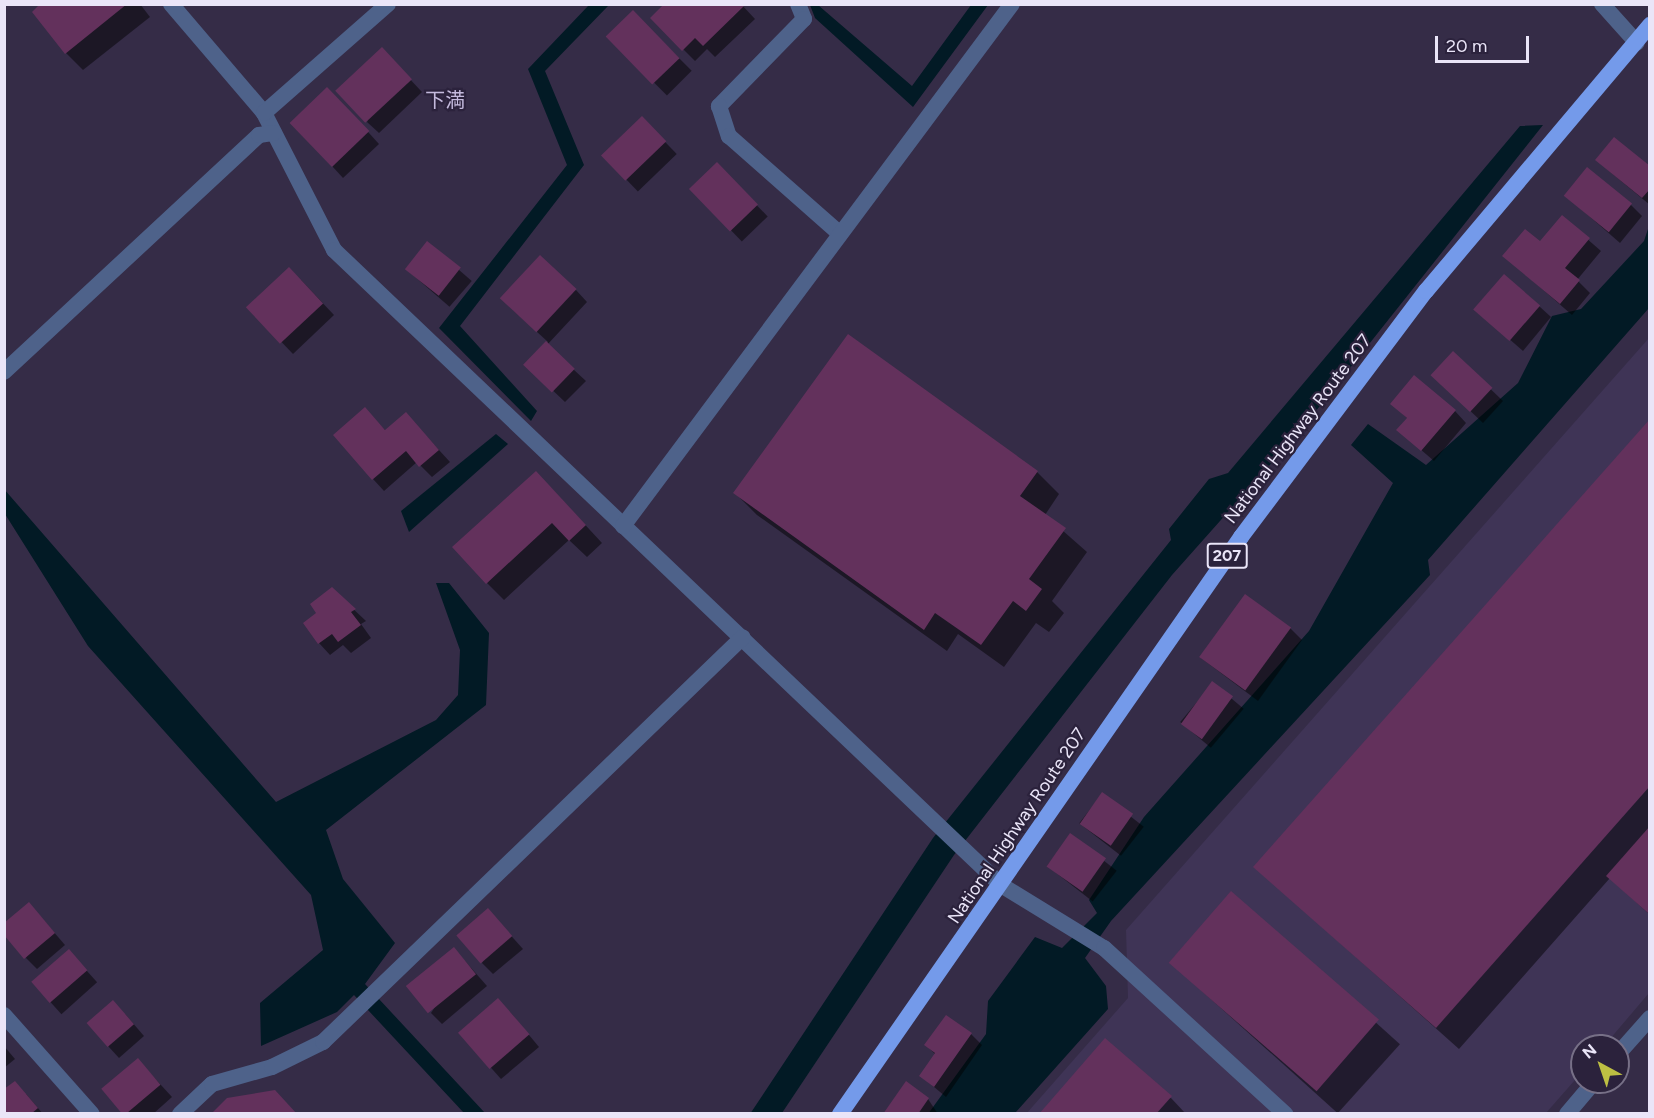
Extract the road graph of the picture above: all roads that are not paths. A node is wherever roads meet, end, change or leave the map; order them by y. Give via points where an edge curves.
1 (171, 4) edge
2 (388, 4) edge
3 (798, 4) edge
4 (1012, 4) edge
5 (1602, 4) edge
6 (1650, 25) edge
7 (1637, 43) junction
8 (264, 113) junction
9 (274, 133) junction
10 (840, 234) junction
11 (4, 372) edge
12 (623, 526) junction
13 (743, 637) junction
14 (1001, 885) junction
15 (4, 1015) edge
16 (1650, 1018) edge
17 (1630, 1040) edge
18 (1584, 1094) edge
19 (93, 1113) edge
20 (180, 1113) edge
21 (840, 1113) edge
22 (1285, 1113) edge
23 (1567, 1113) edge

1 - 8 street
2 - 8 street
3 - 10 street via 804,19 719,106 729,136
4 - 10 street
5 - 7 street
6 - 7 highway, National Highway Route 207 / 207
7 - 14 highway, National Highway Route 207 / 207 via 1426,291 1204,587
8 - 9 street
9 - 11 street via 259,135
9 - 12 street via 334,250
10 - 12 street
12 - 13 street
13 - 14 street
13 - 20 street via 323,1042 272,1066 212,1084
14 - 21 highway, National Highway Route 207 / 207
14 - 22 street via 1071,924 1104,948
15 - 19 street
16 - 17 street
18 - 23 street

